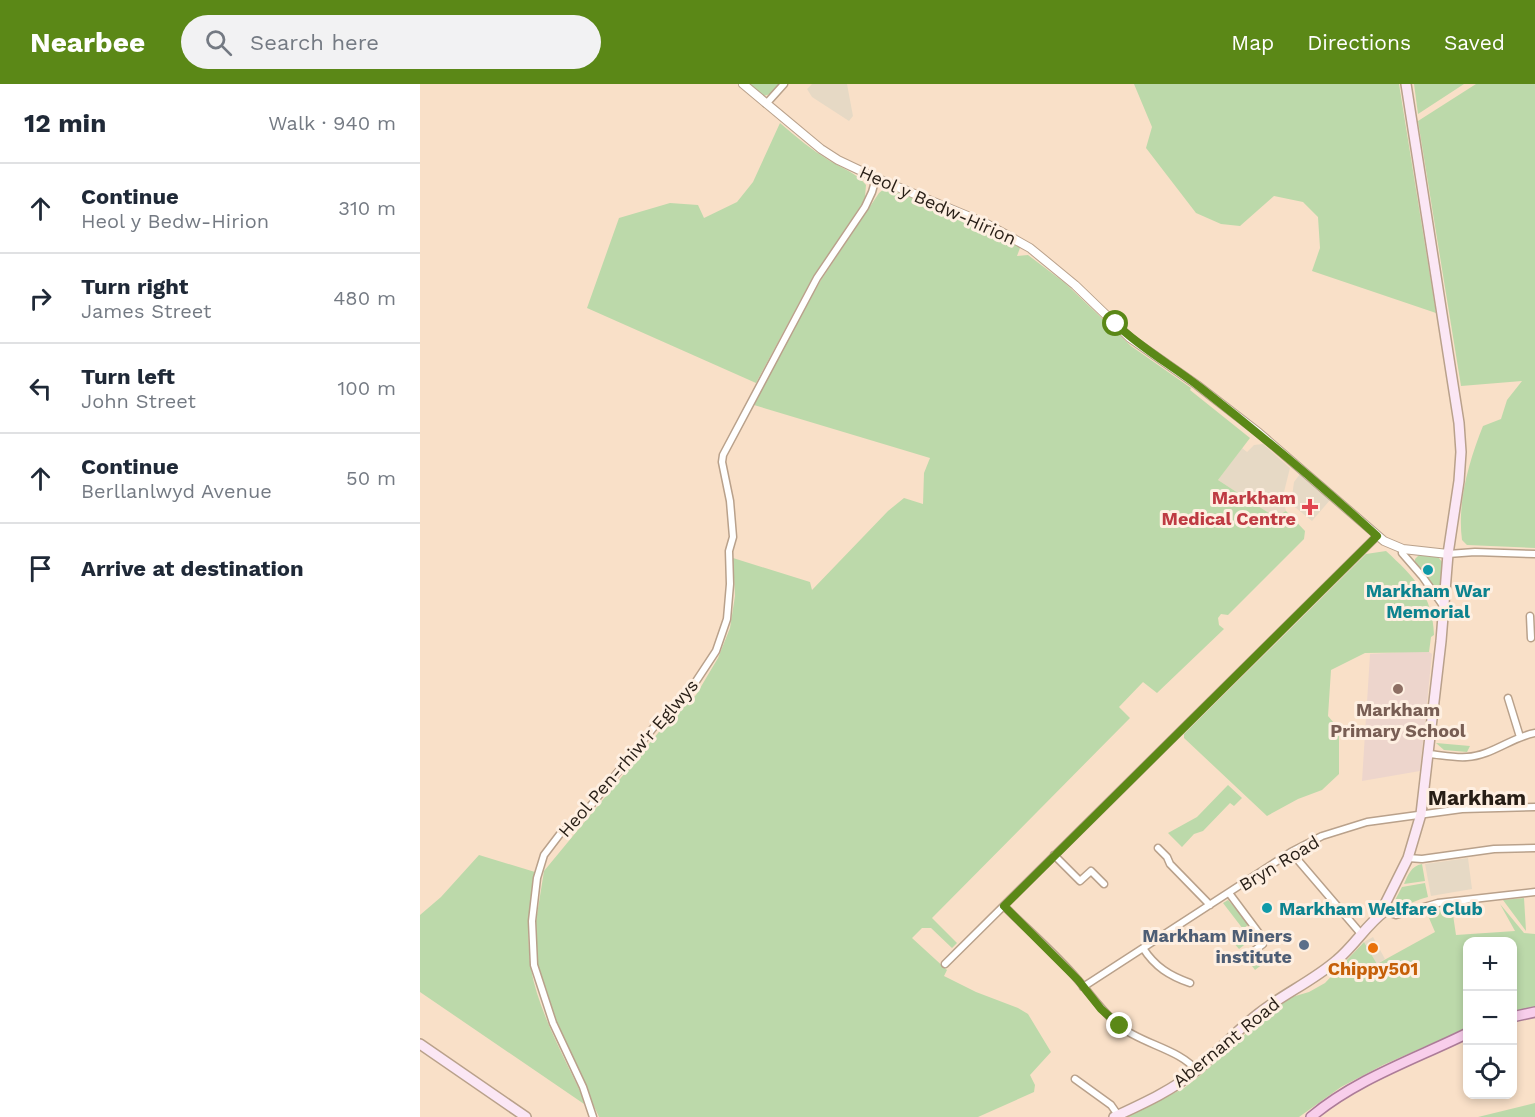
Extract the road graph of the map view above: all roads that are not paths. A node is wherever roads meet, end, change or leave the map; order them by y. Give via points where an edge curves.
1 (743, 84) edge
2 (784, 84) edge
3 (1406, 84) edge
4 (766, 104) junction
5 (876, 178) junction
6 (1377, 536) junction
7 (1403, 549) junction
8 (1448, 554) junction
9 (1535, 554) edge
10 (1444, 608) junction
11 (1530, 616) dead end
12 (1533, 629) edge
13 (1530, 638) dead end
14 (1508, 698) dead end
15 (1535, 733) edge
16 (1520, 737) junction
17 (1429, 754) junction
18 (1535, 807) edge
19 (1421, 814) junction
20 (1158, 848) dead end
21 (1535, 848) edge
22 (1291, 852) junction
23 (1054, 855) junction
24 (1408, 858) junction
25 (1104, 884) dead end
26 (1535, 892) edge
27 (1229, 893) junction
28 (1210, 905) junction
29 (1004, 906) junction
30 (1385, 911) junction
31 (1362, 935) junction
32 (1143, 948) junction
33 (1250, 954) dead end
34 (945, 964) dead end
35 (1190, 982) dead end
36 (1083, 987) junction
37 (1535, 1012) edge
38 (1517, 1016) edge
39 (1463, 1035) edge
40 (420, 1044) edge
41 (1197, 1071) junction
42 (1075, 1079) dead end
43 (1116, 1116) edge
44 (526, 1117) edge
45 (593, 1117) edge
46 (1311, 1117) edge

1 - 4 street, Heol y Bedw-Hirion
2 - 4 street
3 - 8 main road via 1459,423 1459,481
4 - 5 street, Heol y Bedw-Hirion via 821,149
5 - 6 street, Heol y Bedw-Hirion via 1025,244 1130,338 1259,434
5 - 45 street, Heol Pen-rhiw'r Eglwys via 865,207 818,278 723,455 733,537 729,550 727,619 716,651 687,695 658,722 584,814 560,834 544,855 537,878 532,921 534,965 553,1023 584,1087
6 - 7 street, Heol y Bedw-Hirion
6 - 23 street
7 - 8 street, Heol y Bedw-Hirion
7 - 10 street via 1402,553
8 - 9 street
8 - 10 main road
10 - 17 main road
11 - 12 street
12 - 13 street
14 - 16 street
15 - 16 street
16 - 17 street via 1469,757
17 - 19 main road
18 - 19 street, Bryn Road
19 - 22 street, Bryn Road via 1341,829
19 - 24 main road
20 - 28 street
21 - 24 street
22 - 27 street, Bryn Road
22 - 31 street
23 - 25 street via 1080,881 1091,871
23 - 29 street
24 - 30 main road
26 - 30 street via 1438,903 1396,915
27 - 28 street, Bryn Road
27 - 33 street via 1264,940
28 - 32 street, Bryn Road
29 - 34 street
29 - 36 street
30 - 31 main road, Abernant Road
31 - 41 main road, Abernant Road via 1322,972 1257,1014
32 - 35 street via 1161,969
32 - 36 street, Bryn Road
36 - 41 street via 1120,1026 1186,1060
37 - 38 main road
39 - 46 main road via 1360,1084
40 - 44 main road
41 - 43 main road, Abernant Road
42 - 43 street via 1114,1107

